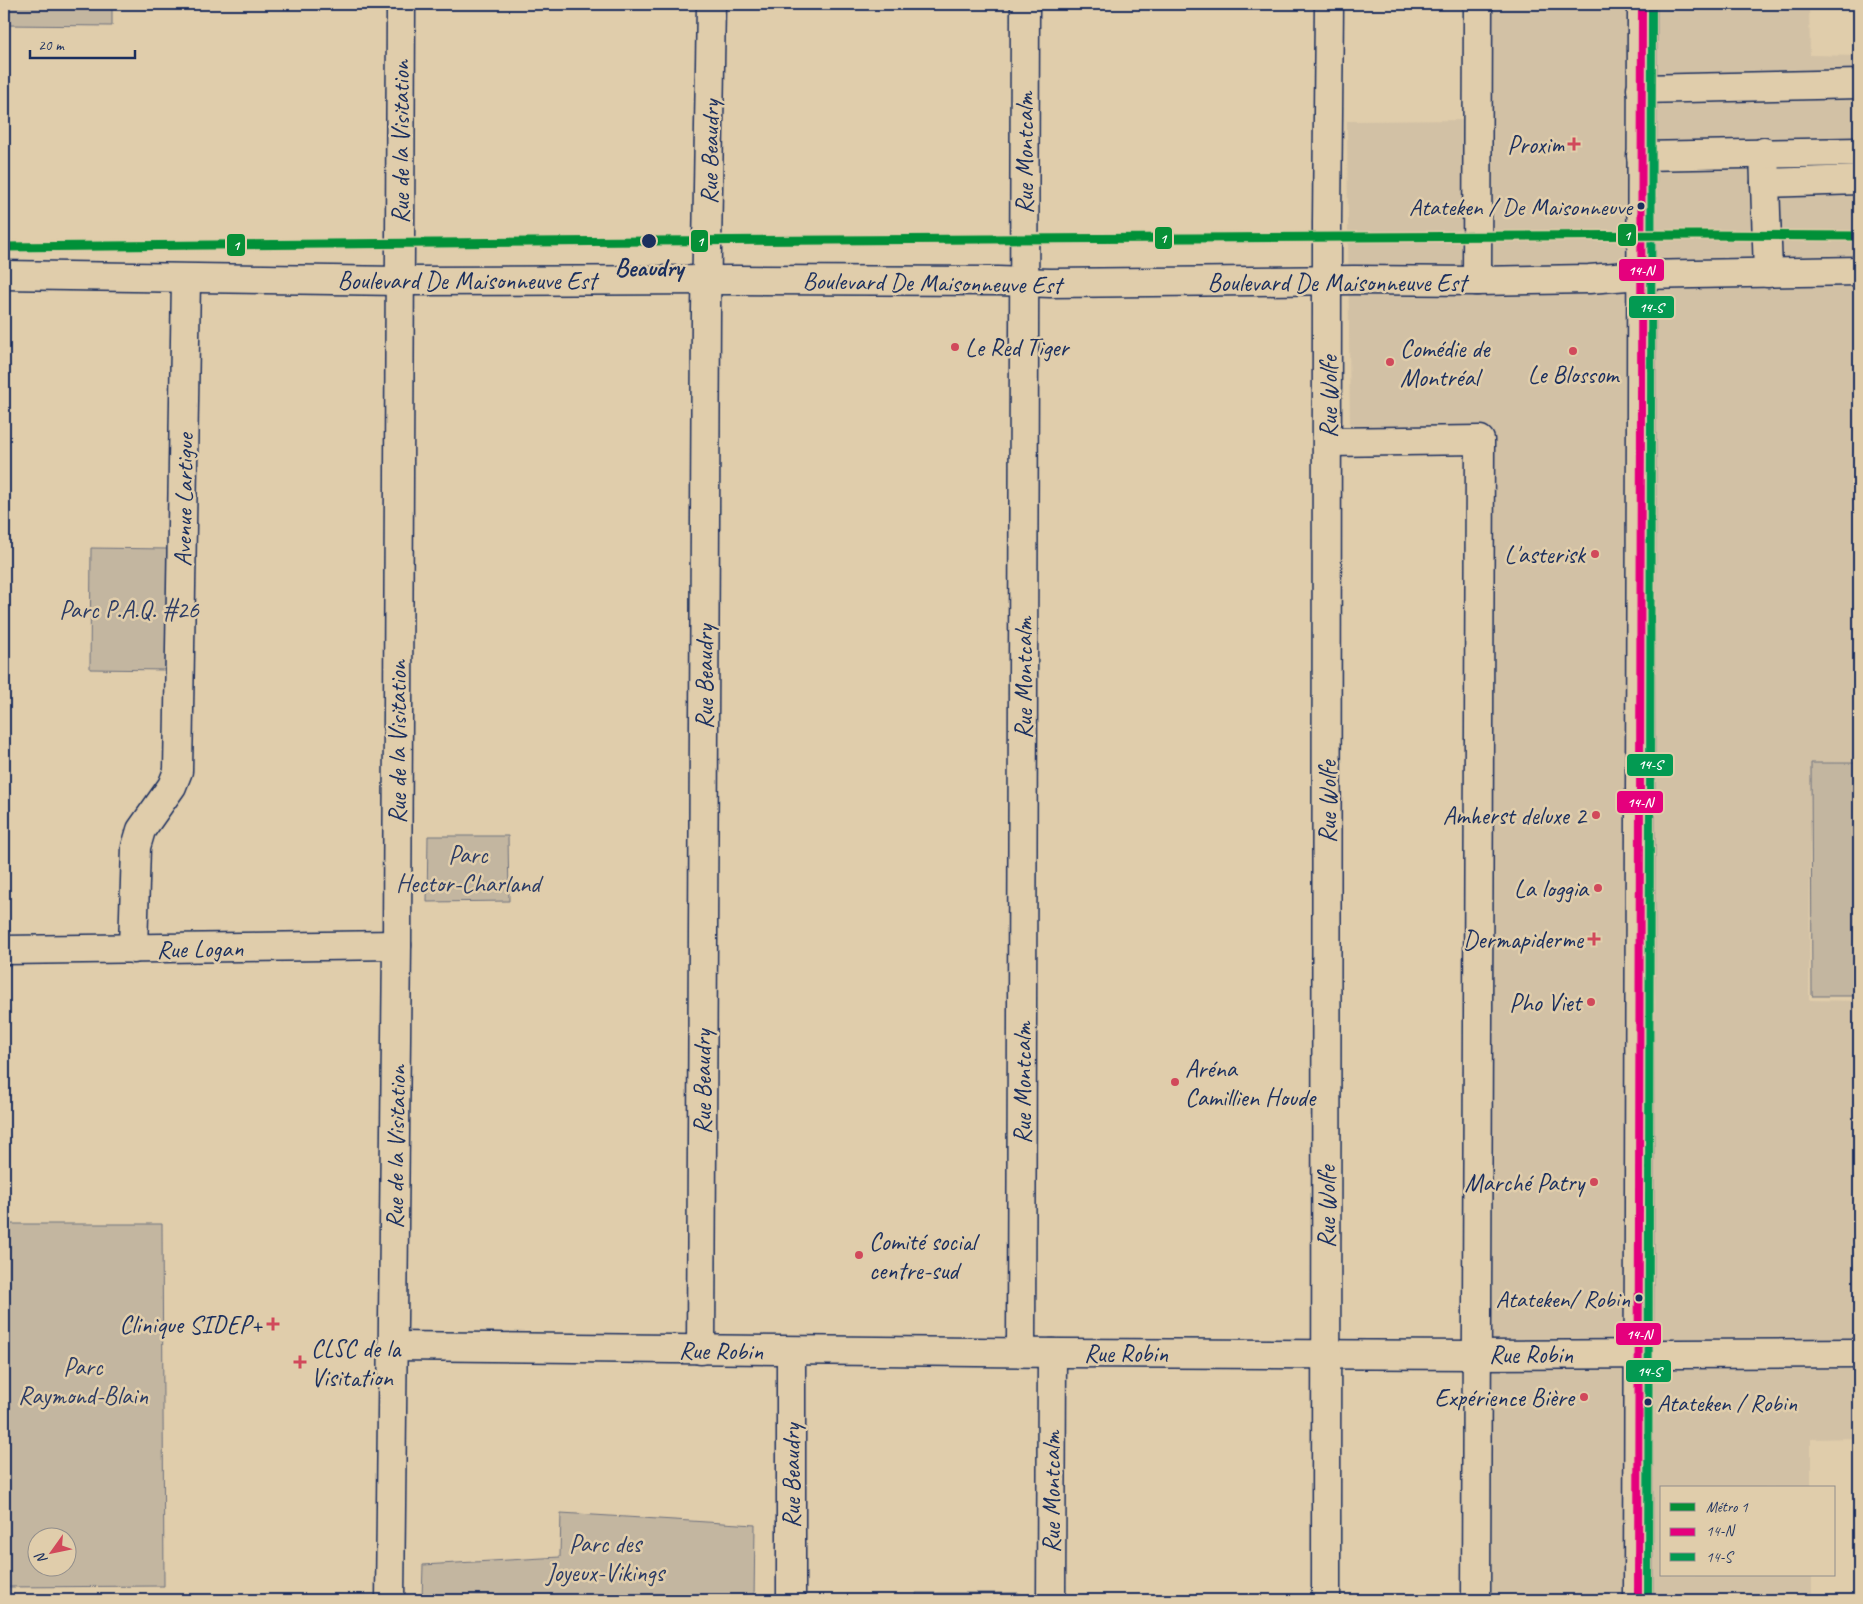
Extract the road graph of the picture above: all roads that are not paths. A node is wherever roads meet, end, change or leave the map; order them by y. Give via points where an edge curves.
1 (401, 4) edge
2 (711, 4) edge
3 (1025, 4) edge
4 (1329, 4) edge
5 (1478, 4) edge
6 (1642, 4) edge
7 (1859, 84) edge
8 (1641, 89) junction
9 (1764, 152) junction
10 (1859, 152) edge
11 (1641, 156) junction
12 (1859, 180) edge
13 (1765, 183) junction
14 (1859, 271) edge
15 (1768, 273) junction
16 (4, 275) edge
17 (1641, 275) junction
18 (186, 279) junction
19 (707, 280) junction
20 (399, 281) junction
21 (1327, 281) junction
22 (1477, 281) junction
23 (1024, 282) junction
24 (1328, 442) junction
25 (397, 945) junction
26 (133, 949) junction
27 (4, 950) edge
28 (393, 1346) junction
29 (700, 1350) junction
30 (791, 1351) junction
31 (1021, 1352) junction
32 (1859, 1352) edge
33 (1052, 1353) junction
34 (1325, 1354) junction
35 (1639, 1354) junction
36 (1478, 1355) junction
37 (390, 1600) edge
38 (791, 1600) edge
39 (1051, 1600) edge
40 (1326, 1600) edge
41 (1476, 1600) edge
42 (1638, 1600) edge

1 - 20 street, Rue de la Visitation
2 - 19 street, Rue Beaudry
3 - 23 street, Rue Montcalm
4 - 21 street, Rue Wolfe
5 - 22 street
6 - 8 street
7 - 8 street
8 - 11 street
9 - 10 street
9 - 11 street
9 - 13 street
11 - 17 street
12 - 13 street
13 - 15 street
14 - 15 street, Boulevard De Maisonneuve Est
15 - 17 street, Boulevard De Maisonneuve Est
16 - 18 street, Boulevard De Maisonneuve Est
17 - 22 street, Boulevard De Maisonneuve Est
17 - 35 street
18 - 20 street, Boulevard De Maisonneuve Est
18 - 26 street, Avenue Lartigue via 178,771 172,786 141,830 136,848
19 - 20 street, Boulevard De Maisonneuve Est
19 - 23 street, Boulevard De Maisonneuve Est
19 - 29 street, Rue Beaudry
20 - 25 street, Rue de la Visitation
21 - 22 street, Boulevard De Maisonneuve Est
21 - 23 street, Boulevard De Maisonneuve Est
21 - 24 street, Rue Wolfe
23 - 31 street, Rue Montcalm
24 - 34 street, Rue Wolfe
24 - 36 street via 1480,440
25 - 26 street, Rue Logan
25 - 28 street, Rue de la Visitation
26 - 27 street, Rue Logan
28 - 29 street, Rue Robin
28 - 37 street, Rue de la Visitation
29 - 30 street, Rue Robin
30 - 31 street, Rue Robin
30 - 38 street, Rue Beaudry
31 - 33 street, Rue Robin
32 - 35 street, Rue Robin
33 - 34 street, Rue Robin
33 - 39 street, Rue Montcalm
34 - 36 street, Rue Robin
34 - 40 street, Rue Wolfe
35 - 36 street, Rue Robin
35 - 42 street
36 - 41 street

